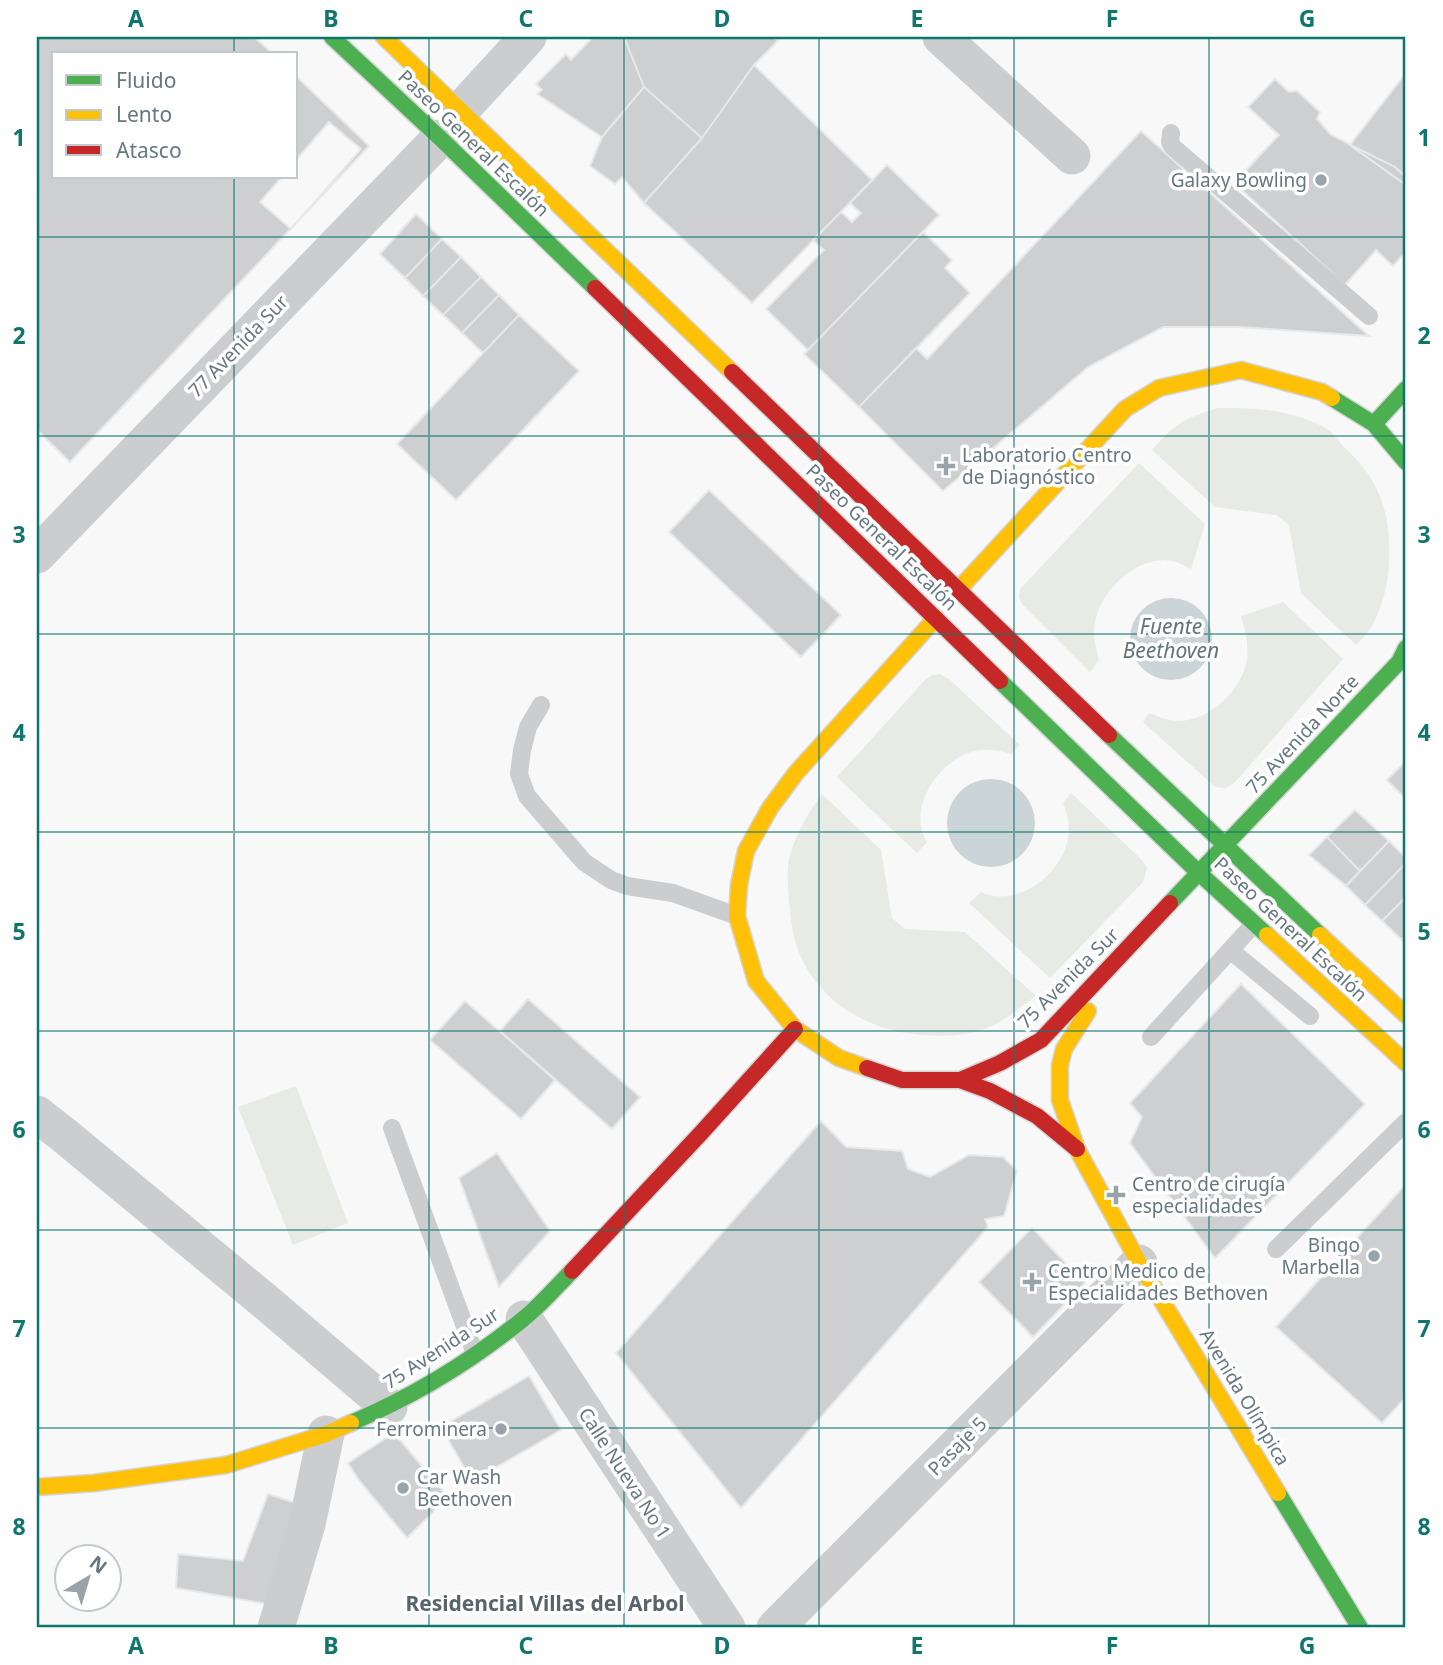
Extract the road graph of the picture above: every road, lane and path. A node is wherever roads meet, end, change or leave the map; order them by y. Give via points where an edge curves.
1 (332, 37) edge
2 (384, 37) edge
3 (528, 37) edge
4 (941, 37) edge
5 (451, 124) junction
6 (1171, 133) dead end
7 (1072, 156) dead end
8 (1369, 316) dead end
9 (1406, 389) edge
10 (1374, 424) junction
11 (1406, 462) edge
12 (43, 535) edge
13 (960, 589) junction
14 (936, 618) junction
15 (1404, 659) edge
16 (541, 705) dead end
17 (1226, 847) junction
18 (1199, 873) junction
19 (737, 916) junction
20 (1254, 924) junction
21 (1230, 950) junction
22 (1106, 971) junction
23 (1406, 1015) edge
24 (1310, 1016) dead end
25 (795, 1029) junction
26 (1151, 1037) dead end
27 (1406, 1063) edge
28 (960, 1080) junction
29 (37, 1114) edge
30 (1406, 1122) edge
31 (392, 1128) dead end
32 (1077, 1149) junction
33 (1276, 1249) dead end
34 (1139, 1263) junction
35 (524, 1319) junction
36 (475, 1354) junction
37 (389, 1406) junction
38 (326, 1434) junction
39 (37, 1487) edge
40 (276, 1628) edge
41 (727, 1628) edge
42 (775, 1628) edge
43 (1360, 1628) edge

1 - 5 main road, Paseo General Escalón
2 - 5 main road, Paseo General Escalón
3 - 5 street, 77 Avenida Sur
4 - 7 street
5 - 12 street, 77 Avenida Sur
5 - 13 main road, Paseo General Escalón
5 - 14 main road, Paseo General Escalón
6 - 8 lane via 1173,147
9 - 10 main road
10 - 11 main road
10 - 13 main road via 1322,392 1241,370 1158,388 1125,410
13 - 17 main road, Paseo General Escalón
14 - 18 main road, Paseo General Escalón
14 - 19 main road, 75 Avenida Sur via 770,808 746,851
15 - 17 main road, 75 Avenida Norte
16 - 19 lane via 528,727 519,774 527,796 584,862 626,886 673,893
17 - 18 main road, 75 Avenida Sur
17 - 23 main road, Paseo General Escalón
18 - 20 main road, Paseo General Escalón
18 - 22 main road, 75 Avenida Sur
19 - 25 main road, 75 Avenida Sur via 756,981
20 - 21 lane
20 - 27 main road, Paseo General Escalón
21 - 24 lane
21 - 26 lane
22 - 28 main road, 75 Avenida Sur via 1041,1040
22 - 32 main road, Avenida Olímpica via 1060,1065 1060,1100
25 - 28 main road, 75 Avenida Sur via 839,1058 902,1080
25 - 35 main road, 75 Avenida Sur
28 - 32 main road, Avenida Olímpica via 1037,1116
29 - 37 street
30 - 33 lane
31 - 36 lane
32 - 34 main road, Avenida Olímpica
34 - 42 street, Pasaje 5
34 - 43 main road, Avenida Olímpica
35 - 36 main road, 75 Avenida Sur
35 - 41 street, Calle Nueva No 1
36 - 37 main road, 75 Avenida Sur
37 - 38 main road, 75 Avenida Sur
38 - 39 main road, 75 Avenida Sur via 226,1465
38 - 40 street via 307,1524

